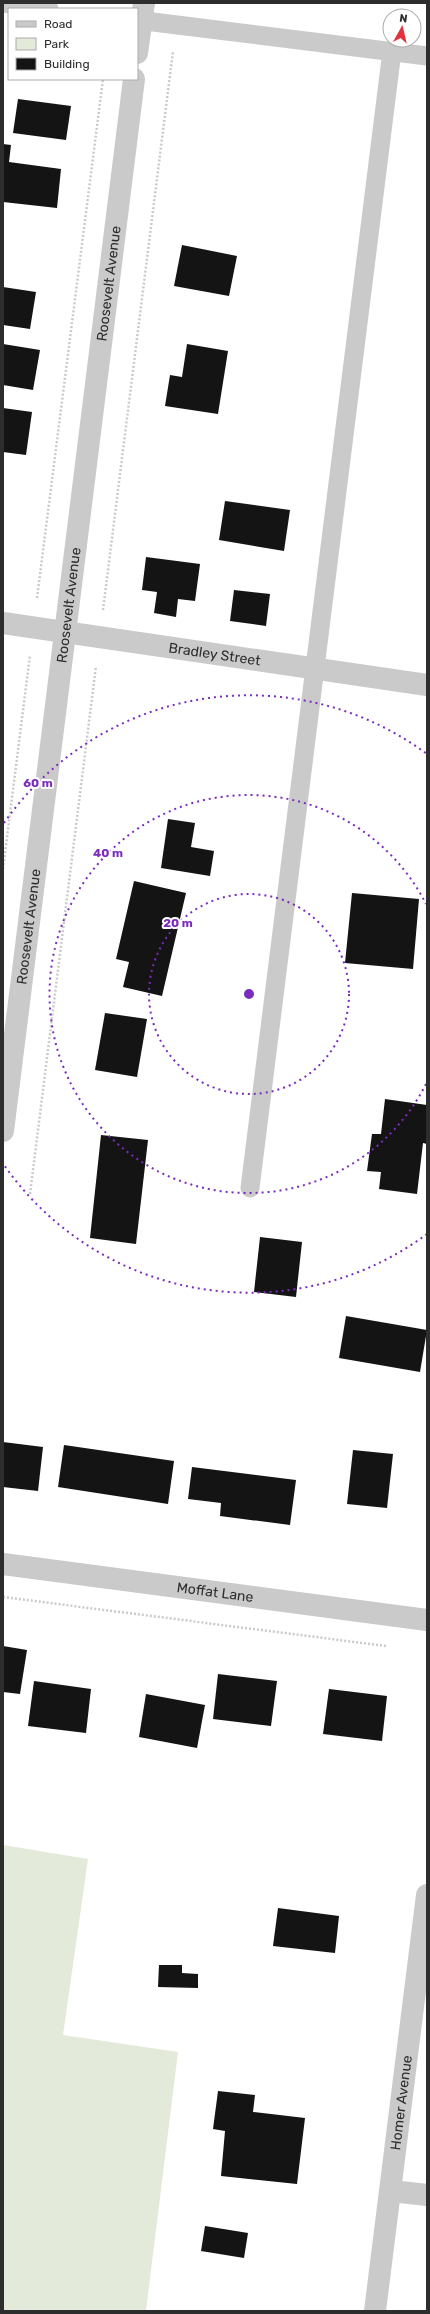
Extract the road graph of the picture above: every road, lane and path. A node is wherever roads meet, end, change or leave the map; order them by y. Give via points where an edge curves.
1 (3, 3) edge
2 (41, 8) edge
3 (141, 14) edge
4 (176, 24) junction
5 (138, 43) edge
6 (392, 51) junction
7 (427, 56) edge
8 (103, 80) edge
9 (134, 80) edge
10 (3, 623) edge
11 (33, 628) junction
12 (65, 632) junction
13 (100, 637) junction
14 (315, 670) junction
15 (427, 685) edge
16 (3, 869) edge
17 (3, 1131) edge
18 (250, 1188) dead end
19 (30, 1194) dead end
20 (3, 1564) edge
21 (3, 1596) edge
22 (427, 1620) edge
23 (393, 1647) dead end
24 (427, 1895) edge
25 (391, 2191) junction
26 (427, 2195) edge
27 (375, 2311) edge

1 - 2 lane
3 - 4 lane
3 - 5 street
4 - 6 lane
4 - 13 path
6 - 7 lane
6 - 14 lane
8 - 11 path
9 - 12 street, Roosevelt Avenue
10 - 11 street, Bradley Street
11 - 12 street, Bradley Street
11 - 16 path
12 - 13 street, Bradley Street
12 - 17 street, Roosevelt Avenue
13 - 14 street, Bradley Street
13 - 19 path
14 - 15 street, Bradley Street
14 - 18 lane
20 - 22 street, Moffat Lane
21 - 23 path
24 - 25 street, Homer Avenue
25 - 26 street
25 - 27 street, Homer Avenue

